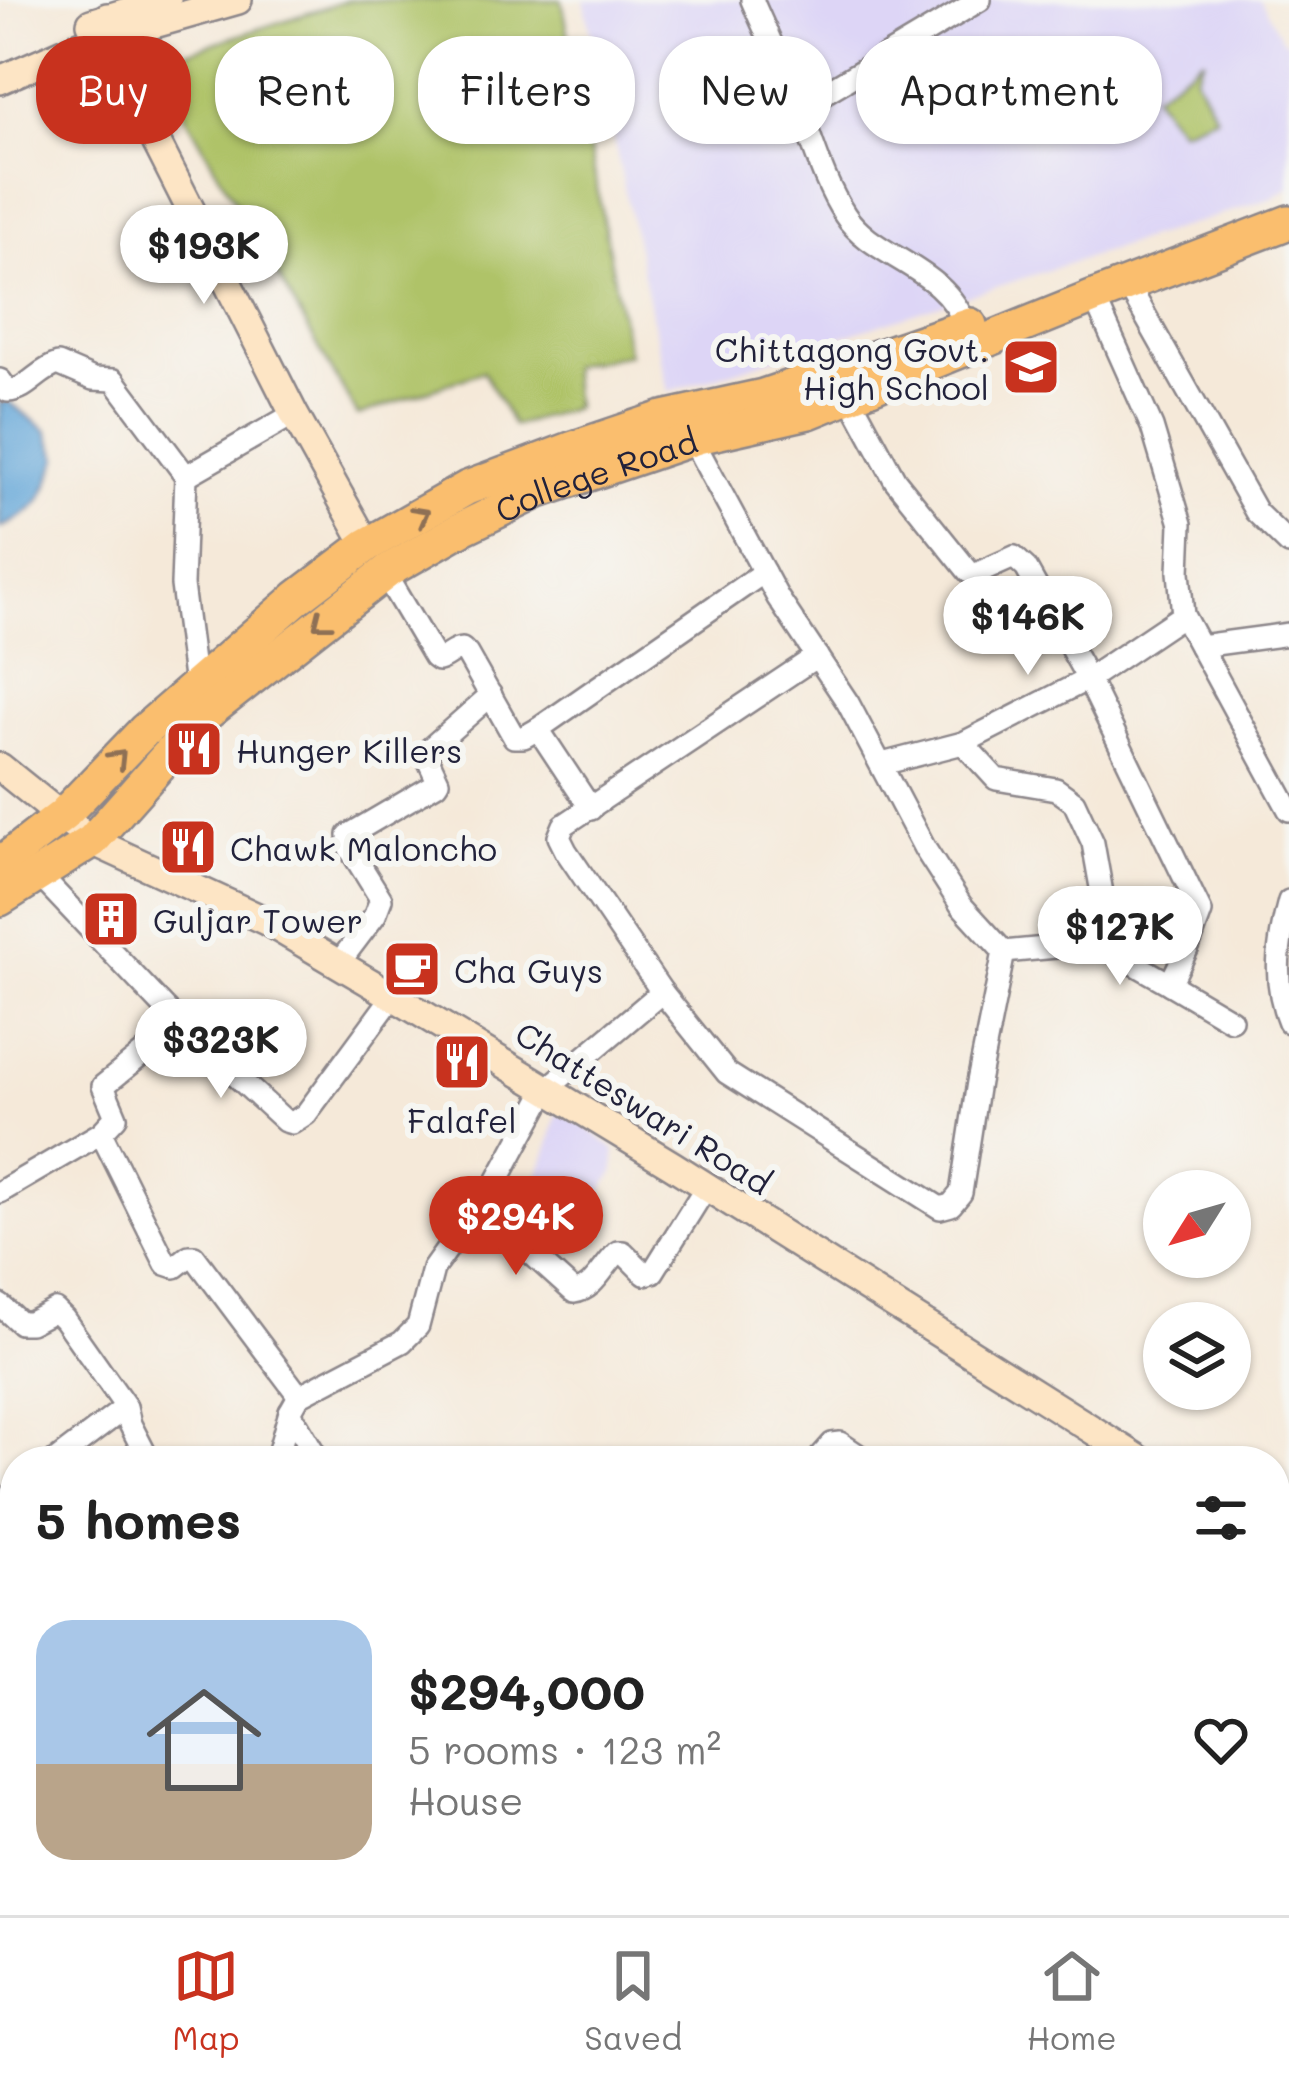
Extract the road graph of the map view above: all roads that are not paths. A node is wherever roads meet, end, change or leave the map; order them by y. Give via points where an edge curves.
1 (167, 0) edge
2 (238, 0) edge
3 (752, 0) edge
4 (980, 0) edge
5 (107, 27) junction
6 (768, 36) edge
7 (0, 60) edge
8 (0, 80) edge
9 (832, 90) edge
10 (813, 144) edge
11 (1289, 203) edge
12 (1289, 222) edge
13 (1127, 284) junction
14 (1094, 297) junction
15 (966, 326) junction
16 (0, 380) edge
17 (849, 395) junction
18 (294, 414) junction
19 (694, 425) junction
20 (186, 476) junction
21 (1289, 544) edge
22 (377, 558) junction
23 (764, 572) junction
24 (1183, 614) junction
25 (1289, 634) edge
26 (1201, 646) junction
27 (817, 656) junction
28 (1088, 679) junction
29 (195, 686) junction
30 (491, 695) junction
31 (538, 729) junction
32 (963, 743) junction
33 (882, 764) junction
34 (0, 767) edge
35 (591, 808) junction
36 (1289, 810) edge
37 (63, 815) junction
38 (92, 841) junction
39 (0, 864) edge
40 (38, 874) junction
41 (0, 899) edge
42 (1289, 901) edge
43 (1098, 943) junction
44 (1004, 952) junction
45 (338, 964) junction
46 (1170, 984) junction
47 (662, 992) junction
48 (393, 995) junction
49 (1231, 1020) dead end
50 (1289, 1022) edge
51 (180, 1024) junction
52 (547, 1089) junction
53 (101, 1133) junction
54 (706, 1186) junction
55 (0, 1192) edge
56 (482, 1209) junction
57 (0, 1305) edge
58 (294, 1404) junction
59 (126, 1407) junction
60 (75, 1446) edge
61 (141, 1446) edge
62 (281, 1446) edge
63 (312, 1446) edge
64 (1118, 1446) edge

1 - 5 main road
2 - 5 main road
3 - 6 street
4 - 9 street
5 - 7 main road via 42,40
5 - 8 main road
5 - 18 main road
10 - 15 street via 846,217 928,277
11 - 15 main road, College Road
12 - 13 main road, College Road
13 - 14 main road, College Road
13 - 21 street via 1256,512
14 - 17 main road, College Road
14 - 24 street via 1152,427 1181,524
15 - 19 main road, College Road
16 - 20 street via 13,392 58,364 113,380
17 - 19 main road, College Road via 809,412
17 - 28 street via 895,480 969,572 1014,557 1026,568
18 - 20 street
18 - 22 main road
19 - 22 main road, College Road via 590,442 467,488
19 - 23 street via 697,448
20 - 29 street via 182,585
22 - 29 main road, College Road via 297,598
22 - 30 street via 434,657 462,649
22 -> 38 main road, College Road via 202,717
23 - 27 street
23 - 31 street
24 - 26 street
24 - 28 street
25 - 26 street
26 - 36 street
27 - 33 street
27 - 35 street
28 - 32 street
28 - 46 street via 1202,912
37 -> 29 main road, College Road
30 - 31 street via 514,736
30 - 45 street via 424,753 436,784 349,835 381,899
31 - 35 street
32 - 33 street
32 - 43 street via 996,778 1056,789 1074,802 1093,843 1102,893
33 - 44 street via 925,850
34 - 37 main road, Chatteswari Road
35 - 47 street via 559,837
37 - 38 main road, Chatteswari Road
37 - 39 main road, College Road
38 - 40 main road, College Road
38 - 45 main road, Chatteswari Road via 266,921
40 - 41 main road, College Road
40 - 51 street
42 - 50 street via 1277,983
43 - 44 street
43 - 46 street
44 - 47 street via 961,1192 940,1208 745,1087
45 - 48 main road, Chatteswari Road
46 - 49 street
47 - 52 street
48 - 51 street via 292,1123
48 - 52 main road, Chatteswari Road
51 - 53 street via 104,1086 116,1117
52 - 54 main road, Chatteswari Road
52 - 56 street
53 - 55 street
53 - 58 street via 166,1264 194,1256
54 - 56 street via 653,1271 641,1272 620,1252 578,1292
54 - 64 main road, Chatteswari Road
56 - 58 street via 433,1269 418,1326
57 - 59 street via 20,1323 55,1310
58 - 62 street
58 - 63 street
59 - 60 street
59 - 61 street

